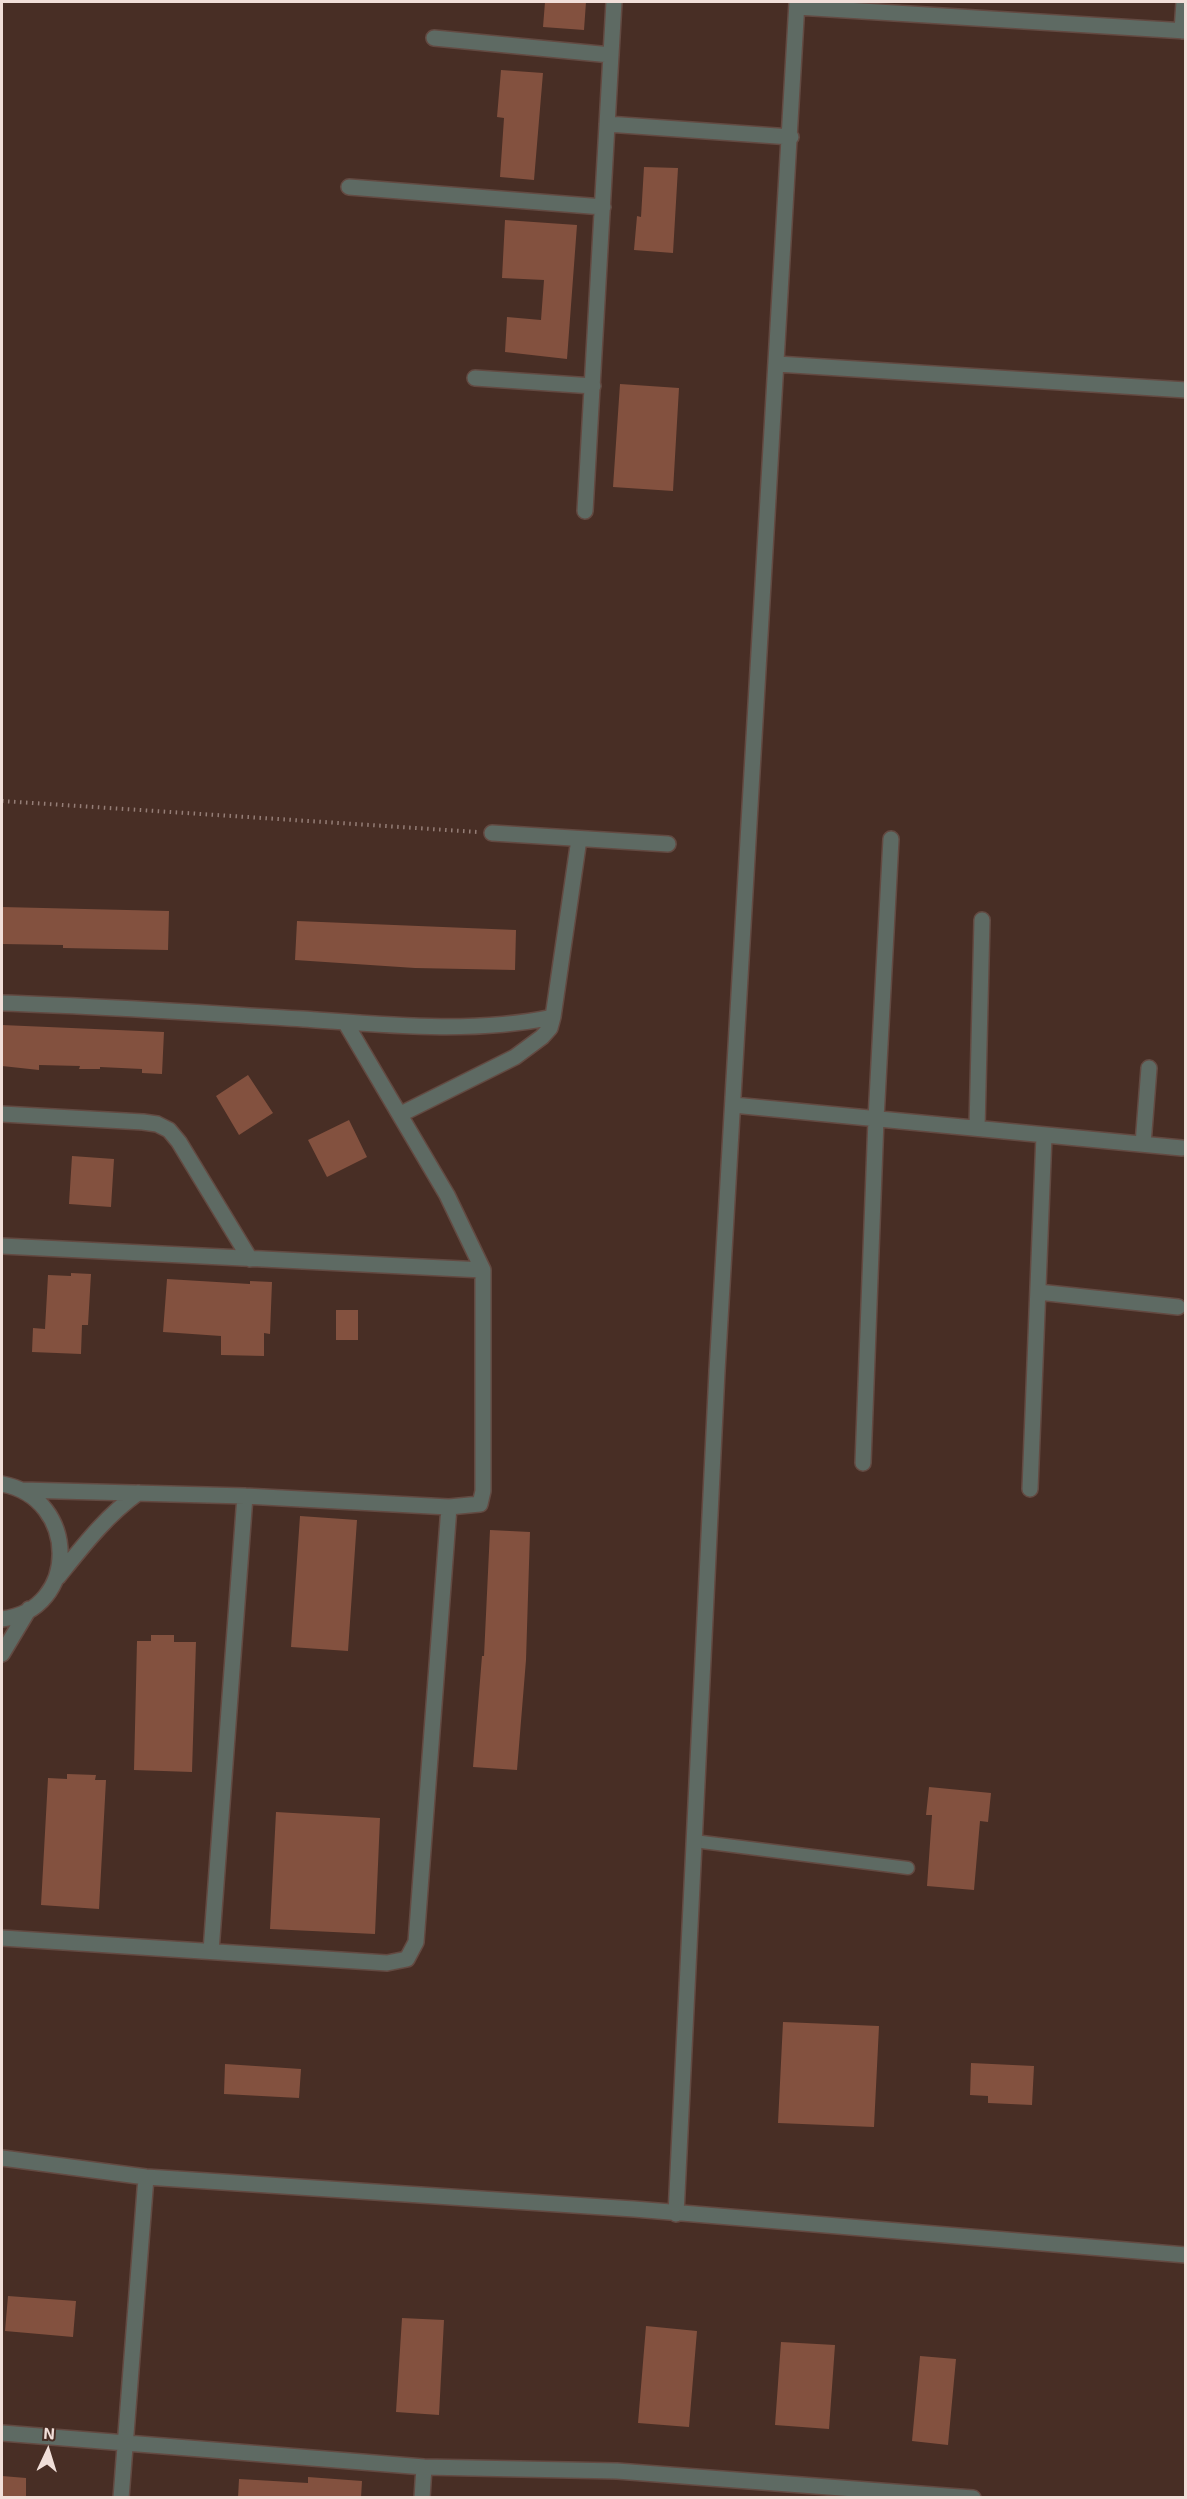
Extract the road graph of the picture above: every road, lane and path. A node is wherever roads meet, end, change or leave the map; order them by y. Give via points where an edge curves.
1 (614, 2) edge
2 (1184, 2) edge
3 (797, 4) edge
4 (1184, 31) edge
5 (434, 38) dead end
6 (611, 55) junction
7 (607, 124) junction
8 (791, 137) junction
9 (349, 187) dead end
10 (603, 207) junction
11 (777, 364) junction
12 (475, 378) dead end
13 (592, 386) junction
14 (1185, 390) edge
15 (585, 511) dead end
16 (2, 801) edge
17 (492, 833) joint
18 (579, 839) junction
19 (891, 839) dead end
20 (668, 844) dead end
21 (982, 920) dead end
22 (2, 1002) edge
23 (553, 1017) junction
24 (345, 1022) junction
25 (1149, 1068) dead end
26 (733, 1105) junction
27 (2, 1114) edge
28 (401, 1114) junction
29 (876, 1119) junction
30 (977, 1128) junction
31 (1044, 1135) junction
32 (1143, 1144) junction
33 (1182, 1148) dead end
34 (2, 1246) edge
35 (250, 1259) junction
36 (483, 1270) junction
37 (1038, 1292) junction
38 (1178, 1307) dead end
39 (863, 1463) dead end
40 (2, 1484) edge
41 (1030, 1489) dead end
42 (22, 1490) junction
43 (138, 1492) junction
44 (245, 1496) junction
45 (449, 1507) junction
46 (53, 1583) junction
47 (29, 1610) junction
48 (2, 1619) edge
49 (2, 1654) edge
50 (694, 1841) junction
51 (908, 1868) dead end
52 (2, 1938) edge
53 (211, 1951) junction
54 (2, 2158) edge
55 (146, 2177) junction
56 (676, 2214) junction
57 (1185, 2255) edge
58 (2, 2433) edge
59 (126, 2444) junction
60 (424, 2466) junction
61 (121, 2498) edge
62 (422, 2498) edge
63 (973, 2498) edge

1 - 6 street
2 - 4 street
3 - 4 street
3 - 8 street
5 - 6 street
6 - 7 street
7 - 8 street
7 - 10 street
8 - 11 street
9 - 10 street
10 - 13 street
11 - 14 street
11 - 26 street
12 - 13 street
13 - 15 street
16 - 17 path
17 - 18 street
18 - 20 street
18 - 23 street
19 - 29 street
21 - 30 street
22 - 24 street
23 - 24 street via 481,1027
23 - 28 street via 549,1028 531,1047
24 - 28 street
25 - 32 street
26 - 29 street
26 - 50 street
27 - 35 street via 143,1122 169,1130 189,1156
28 - 36 street via 447,1195
29 - 30 street
29 - 39 street
30 - 31 street
31 - 32 street
31 - 37 street
32 - 33 street
34 - 35 street
35 - 36 street
36 - 45 street via 483,1498 480,1504
37 - 38 street
37 - 41 street
40 - 42 street
42 - 43 street
42 - 46 street via 43,1507 57,1530 61,1547
43 - 44 street
43 - 46 street via 101,1524
44 - 45 street
44 - 53 street
45 - 53 street via 416,1942 407,1959 387,1963
46 - 47 street
47 - 48 street
47 - 49 street
50 - 51 lane
50 - 56 street
52 - 53 street
54 - 55 street
55 - 56 street
55 - 59 street
56 - 57 street
58 - 59 street
59 - 60 street
59 - 61 street
60 - 62 street
60 - 63 street via 617,2471

